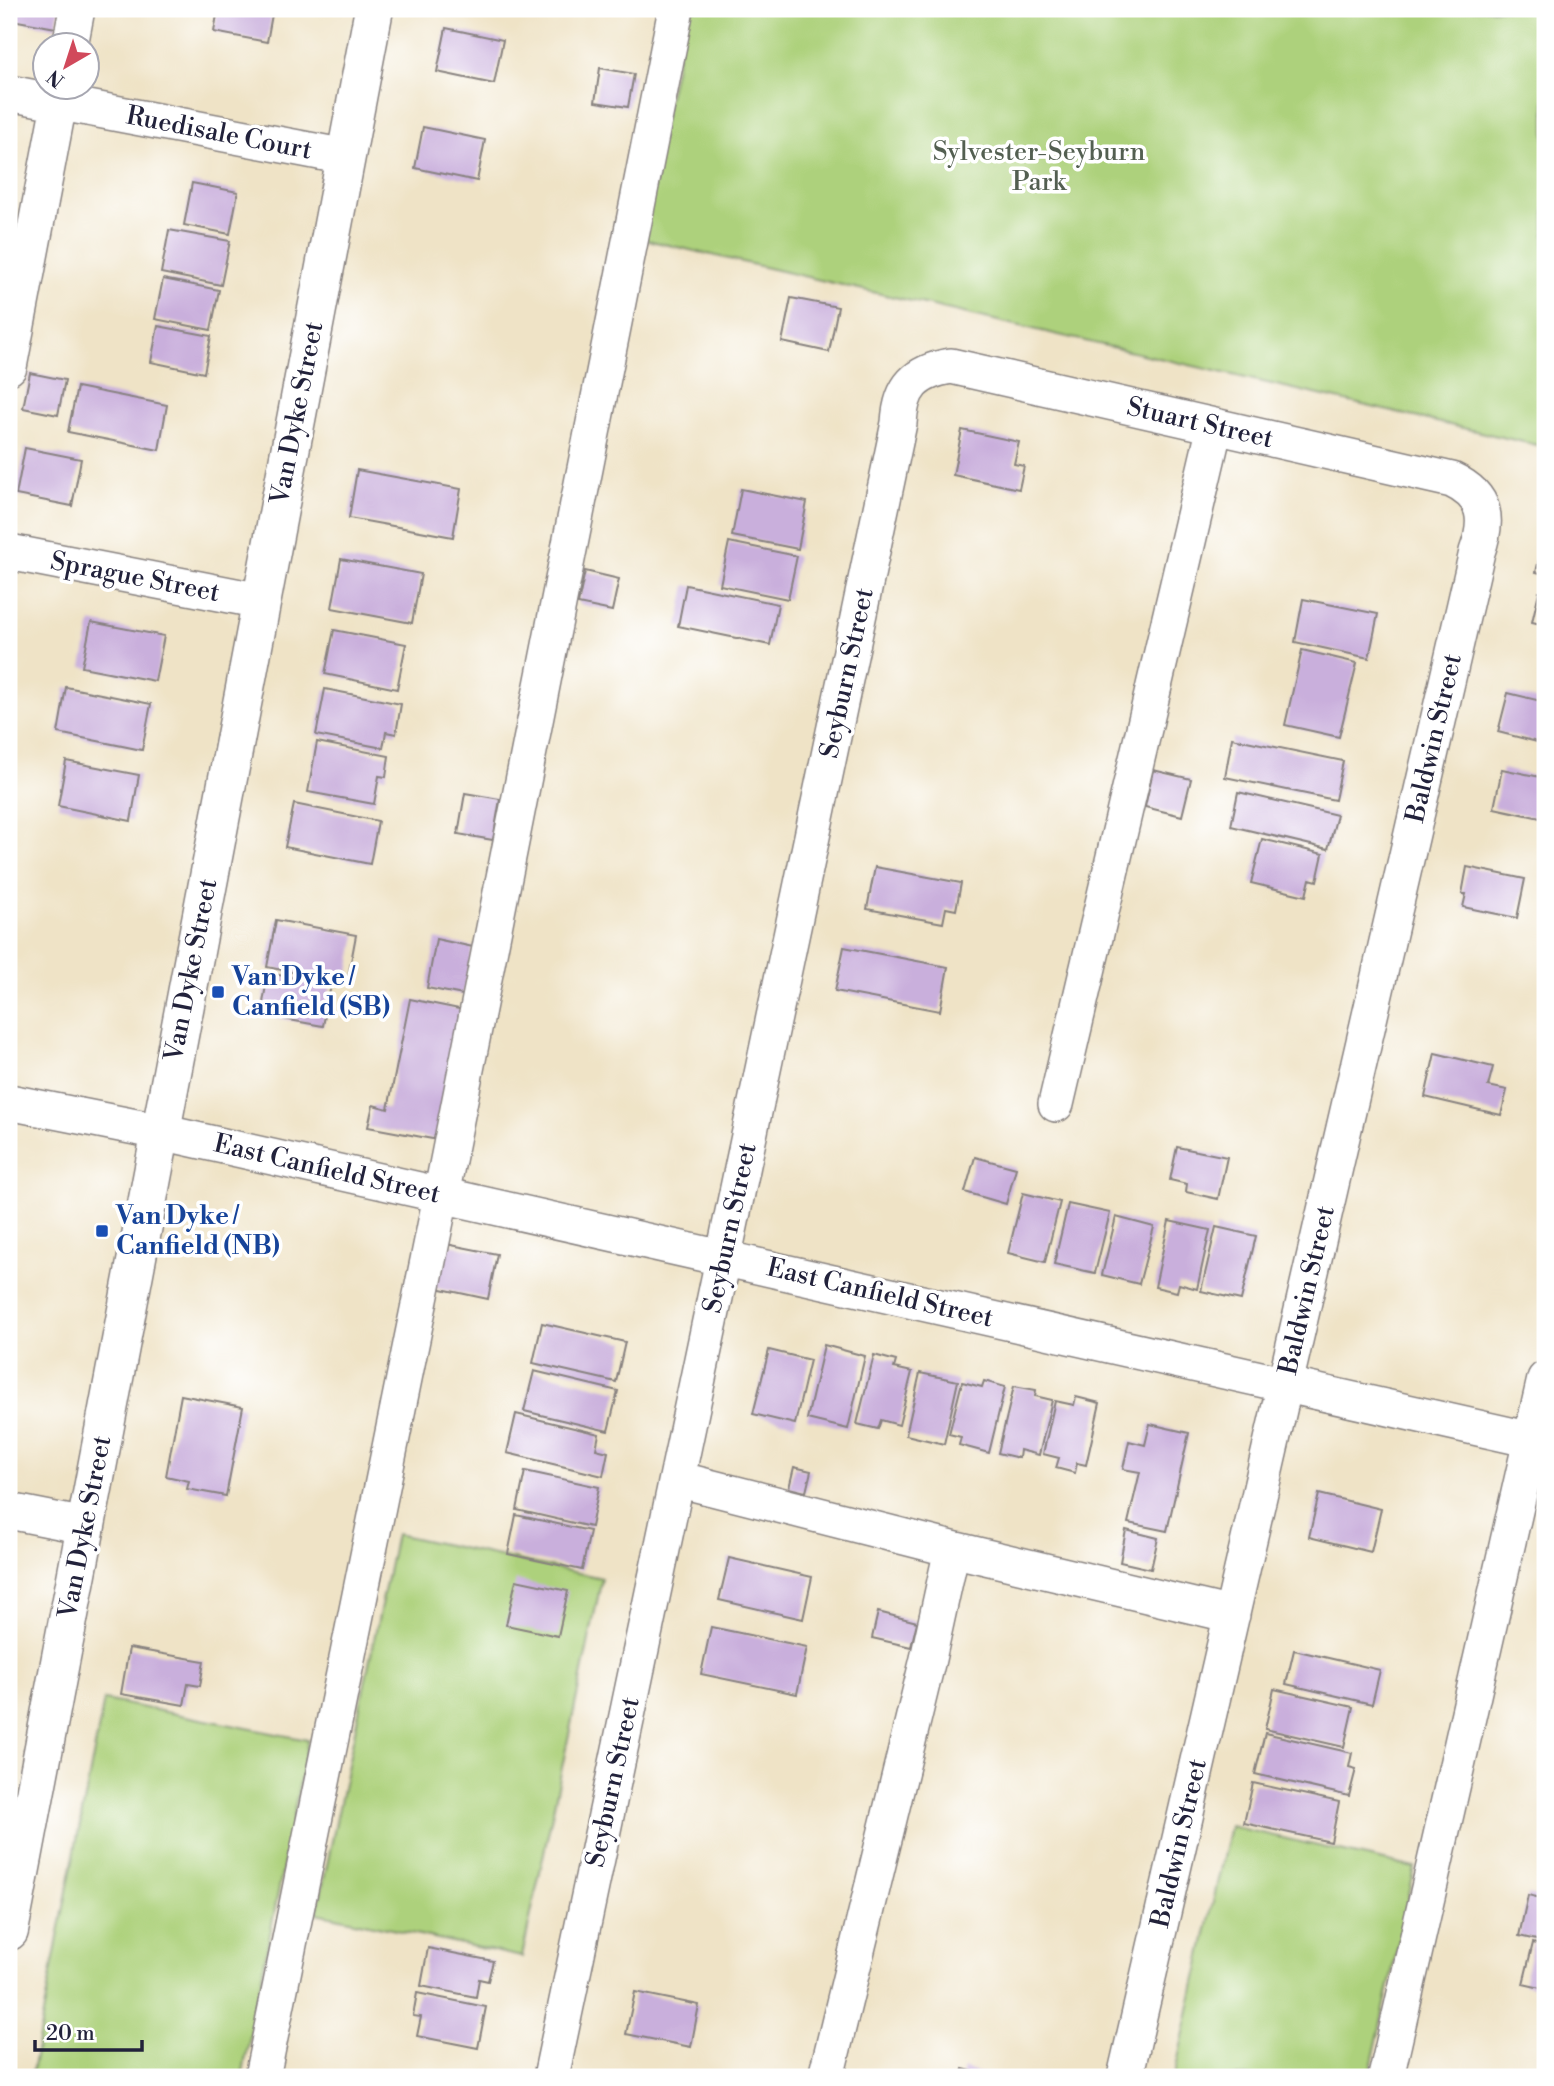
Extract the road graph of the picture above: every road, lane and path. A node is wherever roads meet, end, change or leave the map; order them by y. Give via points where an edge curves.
1 (77, 9) edge
2 (374, 9) edge
3 (676, 9) edge
4 (73, 32) edge
5 (9, 93) edge
6 (32, 94) edge
7 (59, 102) edge
8 (92, 102) edge
9 (346, 157) junction
10 (13, 318) edge
11 (9, 367) edge
12 (914, 380) joint
13 (1215, 426) junction
14 (1480, 504) joint
15 (9, 552) edge
16 (261, 601) junction
17 (9, 1102) edge
18 (1056, 1104) dead end
19 (161, 1132) junction
20 (441, 1195) junction
21 (724, 1258) junction
22 (1545, 1379) edge
23 (1285, 1385) junction
24 (1538, 1441) edge
25 (677, 1479) junction
26 (9, 1511) edge
27 (85, 1526) junction
28 (952, 1549) junction
29 (1232, 1615) junction
30 (9, 1931) edge
31 (262, 2077) edge
32 (551, 2077) edge
33 (826, 2077) edge
34 (1125, 2077) edge
35 (1386, 2077) edge

1 - 4 street
2 - 9 main road, Van Dyke Street
3 - 20 street
5 - 6 street, Ruedisale Court
7 - 10 street
8 - 9 street, Ruedisale Court
9 - 16 main road, Van Dyke Street
10 - 11 street
12 - 13 street, Stuart Street via 932,369 951,366
12 - 21 street, Seyburn Street via 901,404
13 - 14 street, Stuart Street via 1452,480 1473,493
13 - 18 street
14 - 23 street, Baldwin Street via 1484,533
15 - 16 street, Sprague Street
16 - 19 main road, Van Dyke Street
17 - 19 street, East Canfield Street
19 - 20 street, East Canfield Street
19 - 27 main road, Van Dyke Street
20 - 21 street, East Canfield Street
20 - 31 street
21 - 23 street, East Canfield Street
21 - 25 street, Seyburn Street
22 - 24 street
23 - 24 street, East Canfield Street
23 - 29 street, Baldwin Street
24 - 35 street
25 - 28 street
25 - 32 street, Seyburn Street
26 - 27 street
27 - 30 main road, Van Dyke Street
28 - 29 street
28 - 33 street
29 - 34 street, Baldwin Street

